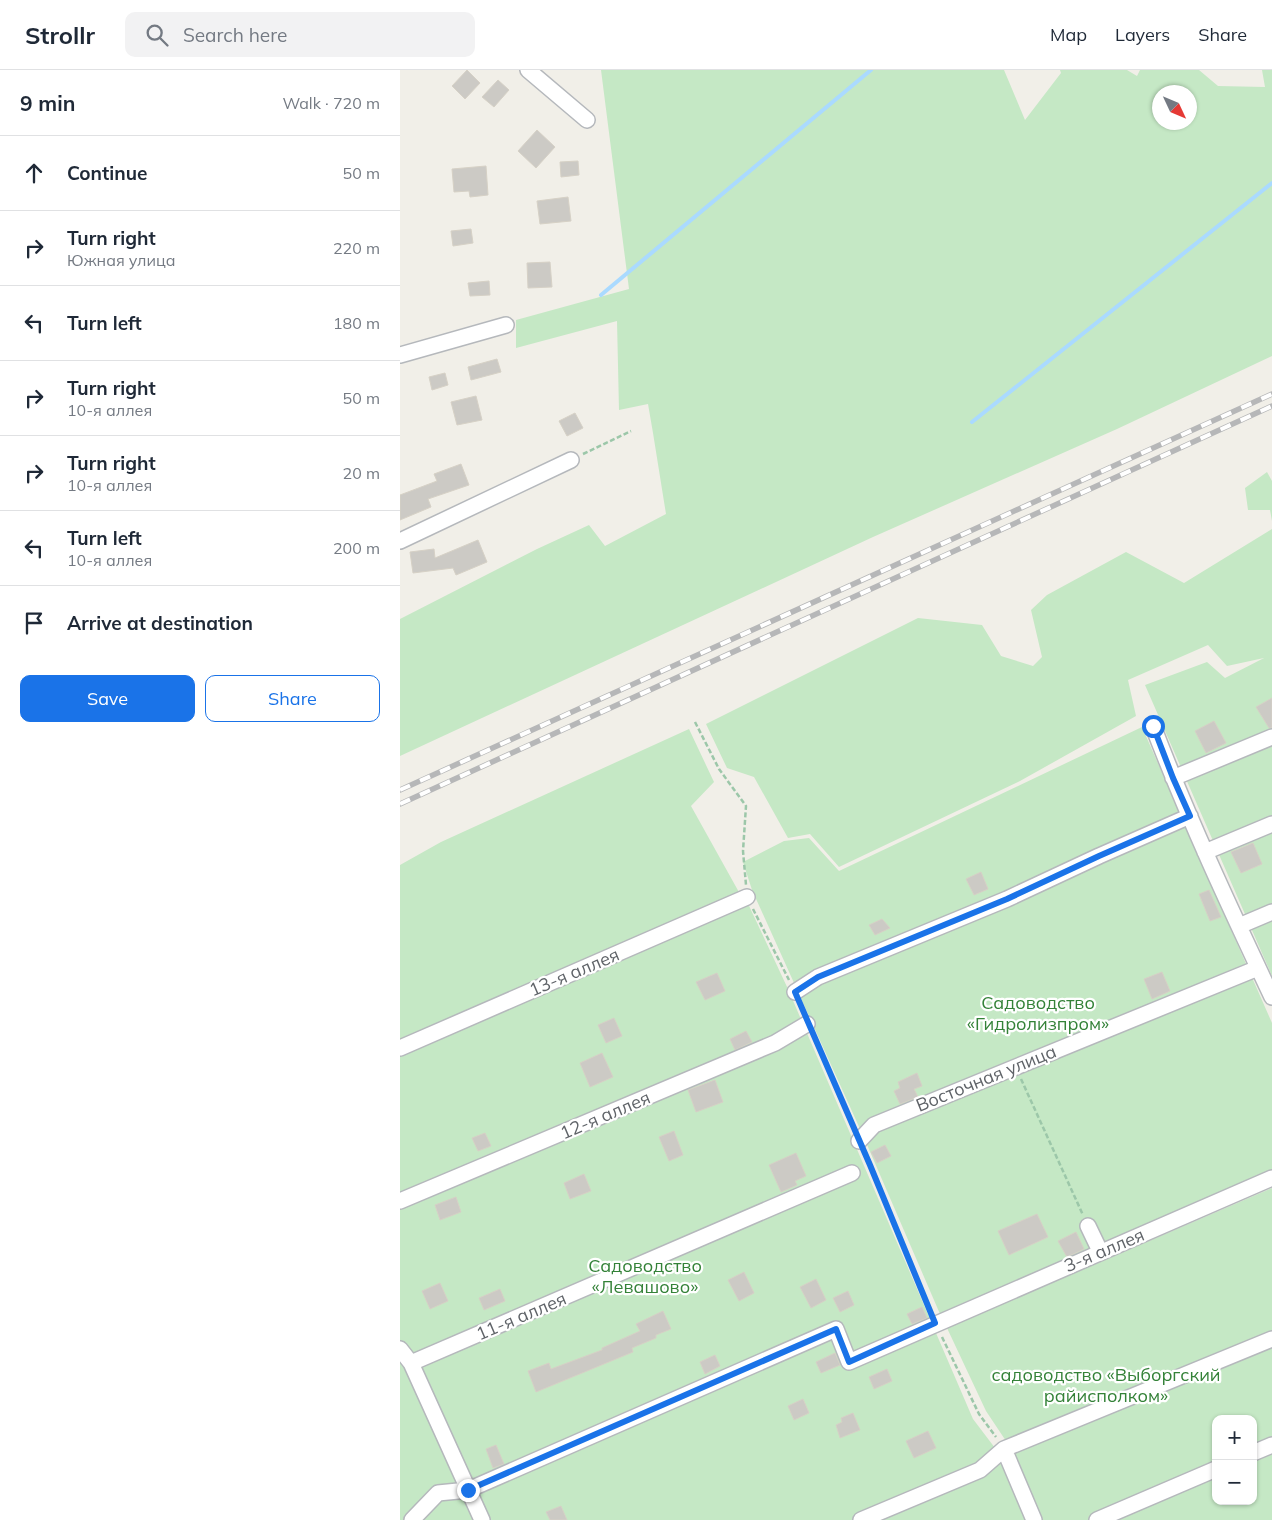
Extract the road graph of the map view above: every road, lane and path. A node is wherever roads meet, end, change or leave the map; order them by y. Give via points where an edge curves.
1 (528, 70) edge
2 (587, 120) dead end
3 (506, 325) dead end
4 (400, 354) edge
5 (631, 431) dead end
6 (571, 460) joint
7 (400, 542) edge
8 (696, 722) dead end
9 (1153, 726) dead end
10 (1272, 736) edge
11 (1173, 778) junction
12 (1190, 816) junction
13 (1272, 824) edge
14 (1205, 852) junction
15 (747, 897) junction
16 (1272, 912) edge
17 (1239, 926) junction
18 (1258, 968) junction
19 (795, 992) joint
20 (1272, 997) edge
21 (807, 1024) joint
22 (400, 1048) edge
23 (1016, 1066) junction
24 (858, 1141) junction
25 (852, 1173) dead end
26 (1272, 1178) edge
27 (400, 1201) edge
28 (1088, 1226) joint
29 (1100, 1251) junction
30 (935, 1323) junction
31 (1272, 1338) edge
32 (400, 1349) edge
33 (411, 1363) junction
34 (1272, 1445) edge
35 (1004, 1449) junction
36 (1257, 1451) edge
37 (1212, 1471) edge
38 (468, 1490) junction
39 (412, 1520) edge
40 (482, 1520) edge
41 (862, 1520) edge
42 (1034, 1520) edge
43 (1097, 1520) edge

1 - 2 street
3 - 4 street
5 - 6 path
6 - 7 street
8 - 15 path via 719,769 746,806 743,851
9 - 11 street
10 - 11 street
11 - 12 street
12 - 14 street
12 - 19 street via 1007,899 818,977
13 - 14 street
14 - 17 street
15 - 19 path
15 - 22 street, 13-я аллея
16 - 17 street
17 - 18 street
18 - 20 street
18 - 23 street, Восточная улица
21 - 24 path
21 - 27 street, 12-я аллея via 775,1043
23 - 24 street, Восточная улица via 874,1125
23 - 28 path
24 - 30 path
25 - 33 street, 11-я аллея
26 - 29 street, 3-я аллея
28 - 29 street
29 - 30 street, 3-я аллея
30 - 35 path via 979,1414
30 - 38 street, 3-я аллея via 849,1362 836,1329
31 - 35 street
32 - 33 street
33 - 38 street
34 - 36 street
35 - 41 street via 980,1470
35 - 42 street
37 - 43 street
38 - 39 street via 438,1493
38 - 40 street

